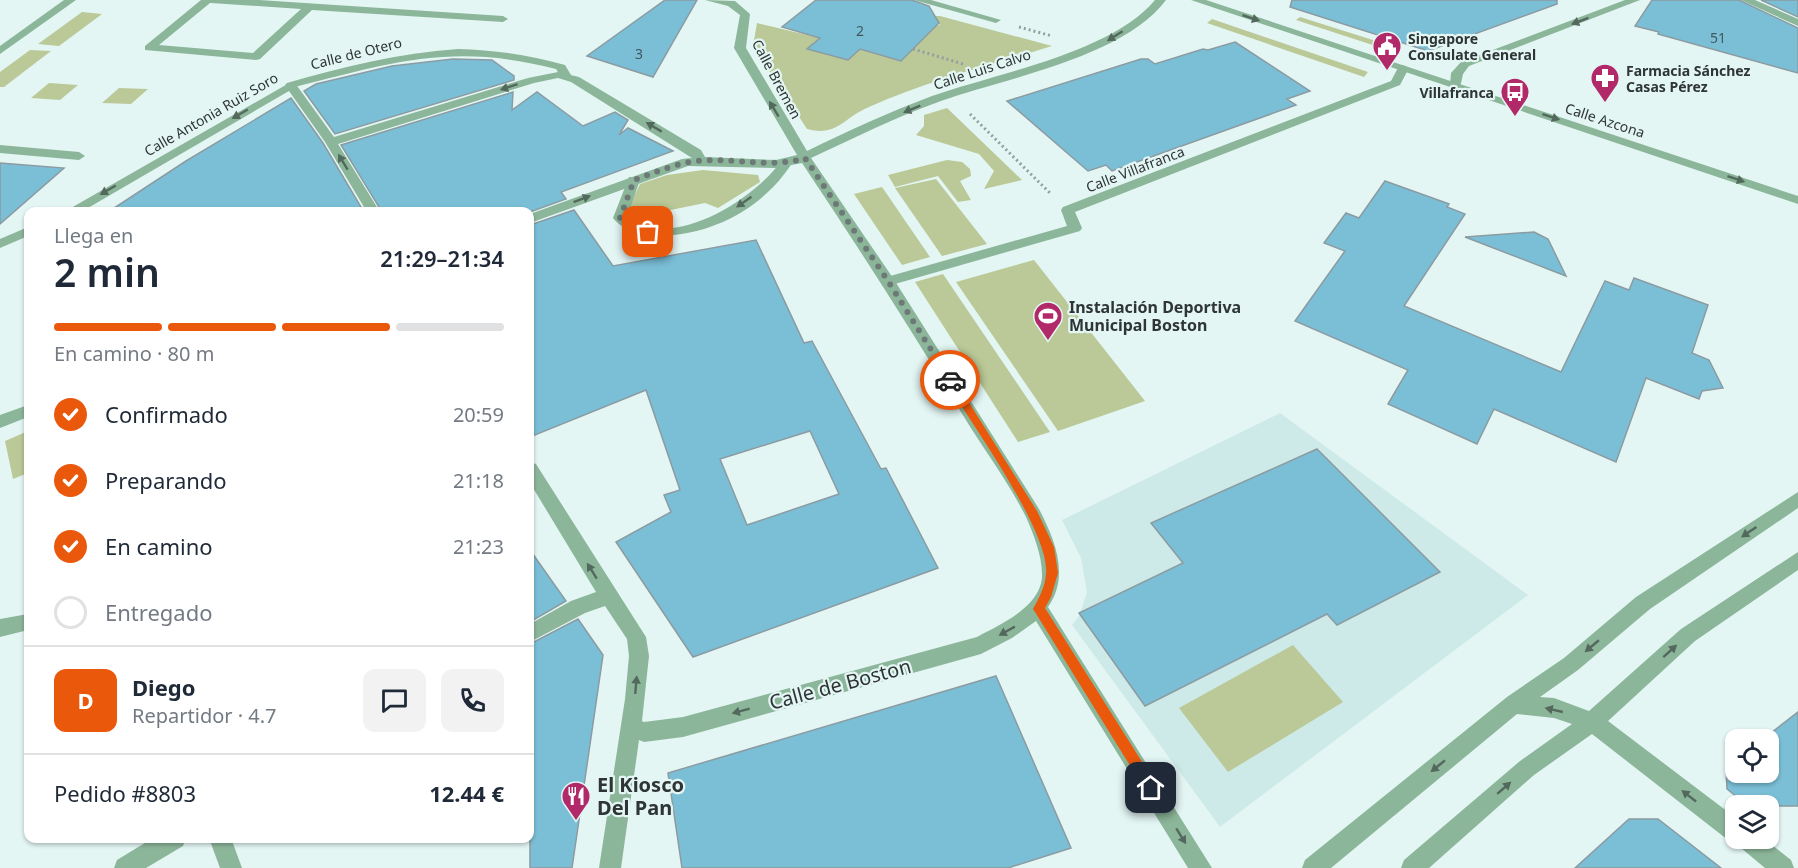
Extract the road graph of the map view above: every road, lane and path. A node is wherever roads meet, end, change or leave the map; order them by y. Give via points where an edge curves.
1 (71, 0) edge
2 (209, 0) edge
3 (710, 0) edge
4 (919, 0) edge
5 (1161, 0) edge
6 (1196, 0) edge
7 (1635, 0) edge
8 (1746, 0) edge
9 (309, 7) junction
10 (503, 19) dead end
11 (996, 20) dead end
12 (1798, 23) edge
13 (0, 51) edge
14 (1403, 68) junction
15 (565, 75) junction
16 (291, 85) junction
17 (1456, 86) junction
18 (950, 95) junction
19 (331, 142) junction
20 (0, 149) edge
21 (79, 156) dead end
22 (805, 158) junction
23 (700, 160) junction
24 (786, 163) junction
25 (634, 180) junction
26 (1798, 200) edge
27 (79, 207) edge
28 (371, 207) edge
29 (1068, 210) junction
30 (534, 218) edge
31 (24, 233) edge
32 (0, 244) edge
33 (888, 281) junction
34 (24, 413) edge
35 (0, 422) edge
36 (534, 475) edge
37 (1798, 499) edge
38 (1793, 569) edge
39 (609, 597) junction
40 (1039, 609) junction
41 (24, 623) edge
42 (0, 628) edge
43 (534, 632) edge
44 (1514, 704) junction
45 (1592, 722) junction
46 (632, 727) junction
47 (1725, 824) edge
48 (167, 843) edge
49 (222, 843) edge
50 (1758, 849) edge
51 (125, 868) edge
52 (231, 868) edge
53 (610, 868) edge
54 (1202, 868) edge
55 (1313, 868) edge
56 (1412, 868) edge
57 (1783, 868) edge

1 - 13 street
2 - 9 street
2 - 9 street via 149,48 256,57
22 -> 3 street, Calle Bremen via 740,48 745,14 731,3
4 - 11 street
5 -> 18 street, Calle Luis Calvo via 1094,48
6 -> 14 street, Calle Azcona
7 -> 17 street via 1465,64 1457,73
8 - 12 street
9 - 10 street
14 - 17 street, Calle Azcona
14 - 29 street, Calle Villafranca via 1396,83
15 - 16 street, Calle de Otero via 561,68 498,52 434,52 378,60
15 -> 19 street via 532,80
23 -> 15 street, Calle de Otero via 697,153
16 - 19 street
16 -> 27 street, Calle Antonia Ruiz Soro
17 -> 26 street, Calle Azcona
18 -> 22 street, Calle Luis Calvo via 868,126
18 - 29 path
28 -> 19 street
20 - 21 street
22 - 24 street, Calle Luis Calvo
22 - 33 street
23 - 24 street, Calle Luis Calvo
23 - 25 street, Calle Luis Calvo
24 -> 25 street via 773,182 718,219 658,232 637,229 620,218
30 -> 25 street, Calle Luis Calvo
29 - 33 street via 1075,228
31 - 32 street
33 - 40 street via 1041,530 1052,573
34 - 35 street
39 -> 36 street
37 -> 44 street via 1643,603 1571,664
45 -> 38 street via 1688,635
39 - 43 street via 594,599
46 -> 39 street via 639,656 636,637
40 -> 46 street, Calle de Boston via 1024,622 960,652 683,727 644,732
40 -> 54 street
41 - 42 street
45 -> 44 street via 1554,708
44 -> 55 street
47 -> 45 street
56 -> 45 street via 1527,768
46 - 53 street
48 - 51 street
49 - 52 street
50 - 57 street

